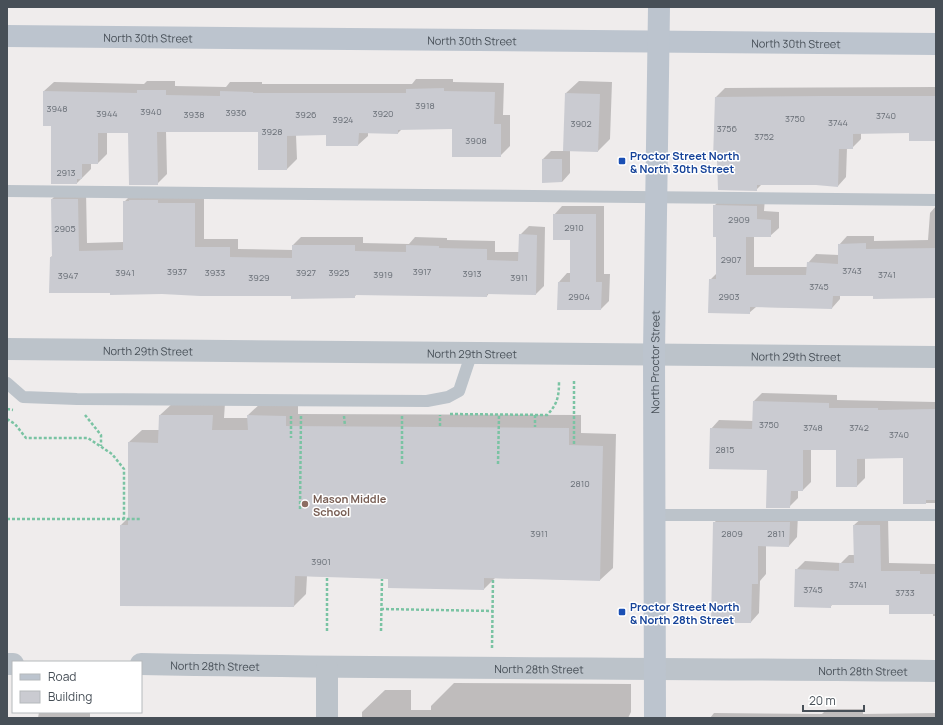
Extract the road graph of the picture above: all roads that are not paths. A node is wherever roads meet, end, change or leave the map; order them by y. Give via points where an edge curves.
1 (659, 7) edge
2 (7, 36) edge
3 (659, 40) junction
4 (936, 44) edge
5 (7, 191) edge
6 (656, 196) junction
7 (936, 200) edge
8 (7, 349) edge
9 (472, 352) junction
10 (654, 353) junction
11 (936, 357) edge
12 (7, 383) edge
13 (654, 514) junction
14 (936, 515) edge
15 (142, 664) edge
16 (327, 668) junction
17 (654, 668) junction
18 (936, 671) edge
19 (327, 718) edge
20 (655, 718) edge

1 - 3 main road, North Proctor Street
2 - 3 main road, North 30th Street
3 - 4 main road, North 30th Street
3 - 6 main road, North Proctor Street
5 - 6 lane
6 - 7 lane
6 - 10 main road, North Proctor Street
8 - 9 street, North 29th Street
9 - 10 street, North 29th Street
9 - 12 lane via 460,391 448,397 427,401 23,397
10 - 11 street, North 29th Street
10 - 13 main road, North Proctor Street
13 - 14 lane
13 - 17 main road, North Proctor Street
15 - 16 street, North 28th Street
16 - 17 street, North 28th Street
16 - 19 street
17 - 18 street, North 28th Street
17 - 20 main road, North Proctor Street

